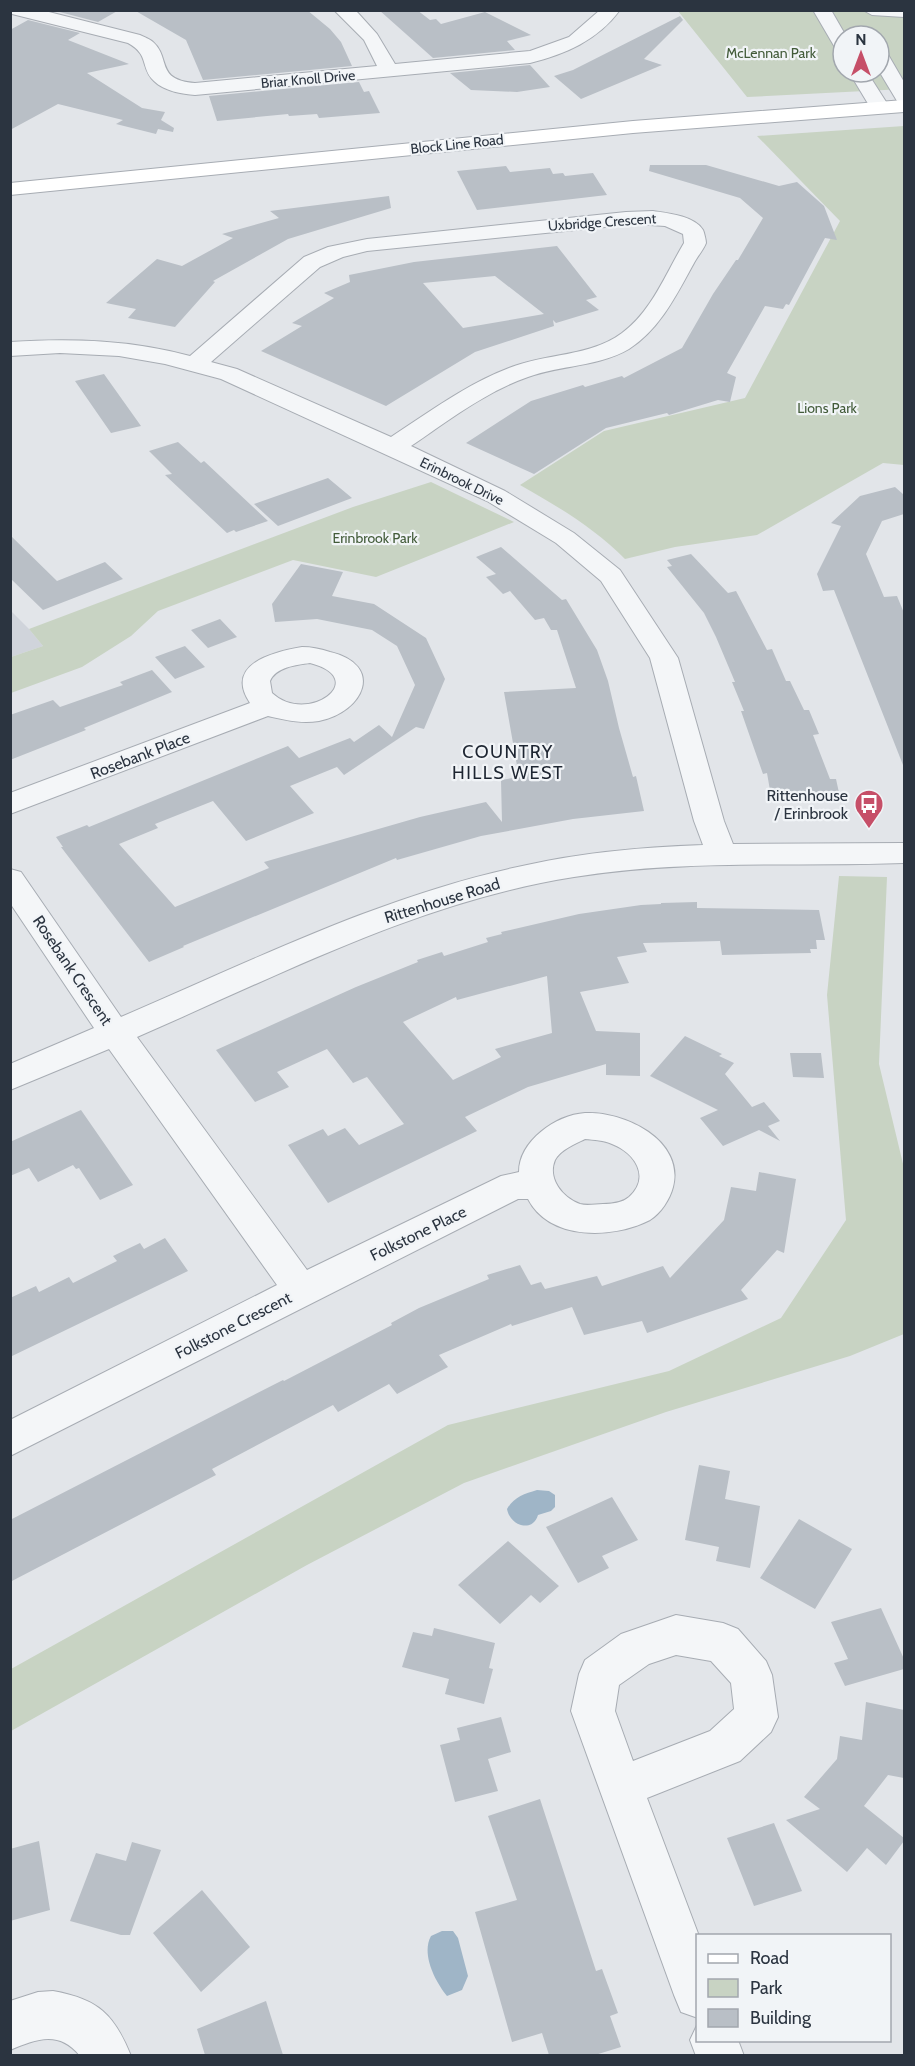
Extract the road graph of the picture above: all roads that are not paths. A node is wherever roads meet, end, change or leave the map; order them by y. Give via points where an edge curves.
1 (18, 10) edge
2 (344, 10) edge
3 (611, 10) edge
4 (822, 10) edge
5 (904, 12) edge
6 (861, 15) edge
7 (831, 26) edge
8 (389, 71) junction
9 (891, 75) edge
10 (865, 84) edge
11 (904, 97) edge
12 (904, 106) edge
13 (880, 108) junction
14 (10, 189) edge
15 (10, 349) edge
16 (195, 363) junction
17 (393, 447) junction
18 (270, 705) dead end
19 (10, 804) edge
20 (722, 853) junction
21 (904, 853) edge
22 (10, 879) edge
23 (116, 1032) junction
24 (10, 1078) edge
25 (537, 1184) dead end
26 (301, 1290) junction
27 (10, 1438) edge
28 (621, 1787) dead end
29 (696, 1990) edge
30 (10, 2026) edge
31 (106, 2055) edge

1 - 8 street, Briar Knoll Drive via 134,39 147,46 161,78 181,88
2 - 8 street via 375,41
3 - 8 street, Briar Knoll Drive via 581,39 551,52
4 - 7 street
5 - 6 street
9 - 11 street
10 - 13 street
12 - 13 street, Block Line Road
13 - 14 street, Block Line Road via 633,127
15 - 16 street, Erinbrook Drive via 119,349
16 - 17 street, Erinbrook Drive via 229,374
16 - 17 street, Uxbridge Crescent via 312,262 336,252 367,245 626,218 659,217 693,231 695,243 644,326 630,338 608,351 500,380
17 - 20 street, Erinbrook Drive via 517,508 565,538 611,576 664,658 709,821
18 - 19 street, Rosebank Place
20 - 21 street, Rittenhouse Road
20 - 23 street, Rittenhouse Road via 527,875 430,902 370,923
22 - 23 street, Rosebank Crescent
23 - 24 street, Rittenhouse Road
23 - 26 street, Folkstone Crescent
25 - 26 street, Folkstone Place via 513,1186
26 - 27 street, Folkstone Crescent
28 - 29 street
30 - 31 street via 39,2014 75,2018 102,2042

